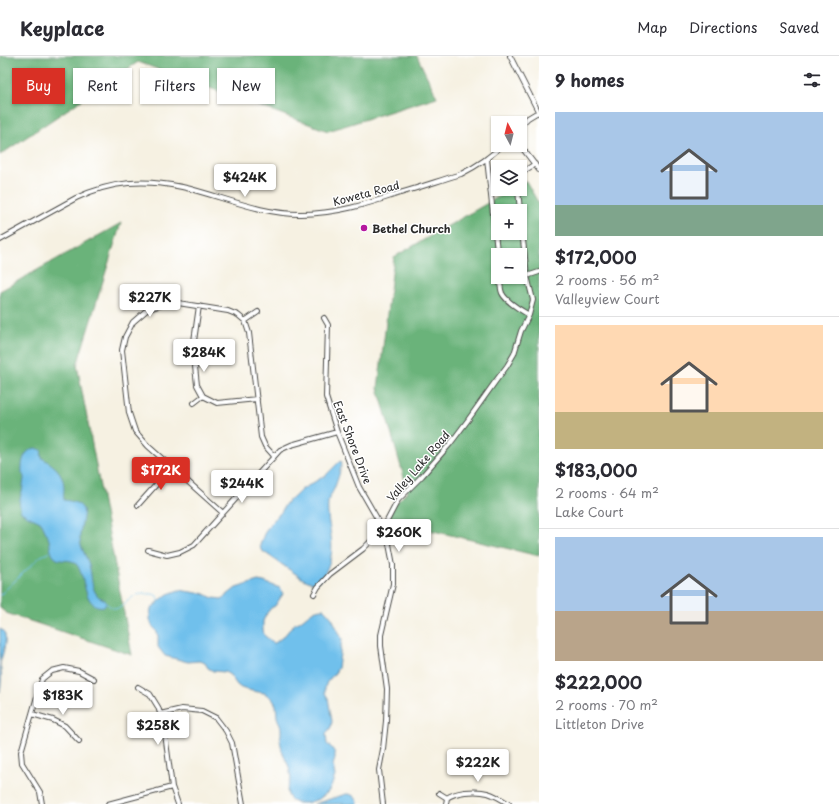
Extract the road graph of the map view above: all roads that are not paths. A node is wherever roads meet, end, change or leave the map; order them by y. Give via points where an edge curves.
1 (510, 56) edge
2 (539, 112) edge
3 (527, 119) edge
4 (494, 152) edge
5 (526, 152) edge
6 (487, 159) junction
7 (535, 164) junction
8 (527, 170) edge
9 (539, 170) edge
10 (0, 240) edge
11 (497, 248) edge
12 (539, 272) edge
13 (527, 276) joint
14 (501, 284) edge
15 (199, 306) junction
16 (258, 312) dead end
17 (529, 315) junction
18 (324, 318) dead end
19 (245, 321) junction
20 (203, 396) junction
21 (257, 400) junction
22 (194, 403) dead end
23 (337, 432) junction
24 (274, 456) junction
25 (172, 467) junction
26 (138, 505) dead end
27 (223, 512) junction
28 (382, 527) junction
29 (148, 550) dead end
30 (314, 594) dead end
31 (94, 679) dead end
32 (138, 687) dead end
33 (32, 714) junction
34 (160, 714) junction
35 (79, 742) dead end
36 (172, 787) junction
37 (439, 793) dead end
38 (447, 798) junction
39 (42, 804) edge
40 (108, 804) edge
41 (178, 804) edge
42 (243, 804) edge
43 (383, 804) edge
44 (446, 804) edge
45 (509, 804) edge

1 - 2 street
2 - 3 street
4 - 6 street, Koweta Road
5 - 7 street
6 - 10 street, Koweta Road via 461,174 374,202 312,214 263,210 164,184 114,184 88,192
6 - 11 street
7 - 8 street
7 - 9 street
12 - 13 street
13 - 17 street, Valley Lake Road via 533,300
14 - 17 street via 507,300
15 - 19 street via 228,310
15 - 20 street via 194,348 197,385
15 - 25 street via 178,303 148,309 133,322 122,350 129,413 135,431
16 - 19 street
17 - 28 street, Valley Lake Road via 507,366 450,444 398,500
18 - 23 street, East Shore Drive via 328,325 326,397
19 - 21 street via 249,333
20 - 21 street via 217,403
20 - 22 street
21 - 24 street via 261,437
23 - 24 street via 280,450
23 - 28 street, East Shore Drive via 359,487
24 - 27 street
25 - 26 street
25 - 27 street
27 - 29 street via 194,545 167,555
28 - 30 street, Valley Lake Road via 363,549 330,574
28 - 43 street, East Shore Drive via 393,565 393,584 381,635 387,689 386,721 379,770
31 - 33 street via 79,671 64,668 52,671 42,679
32 - 34 street via 150,694
33 - 35 street via 65,726
33 - 39 street via 21,752 22,763 40,792
34 - 36 street via 164,726
34 - 42 street via 182,709 202,711 216,718 232,743
36 - 40 street
36 - 41 street
37 - 38 street
38 - 44 street
38 - 45 street via 456,793 482,792

